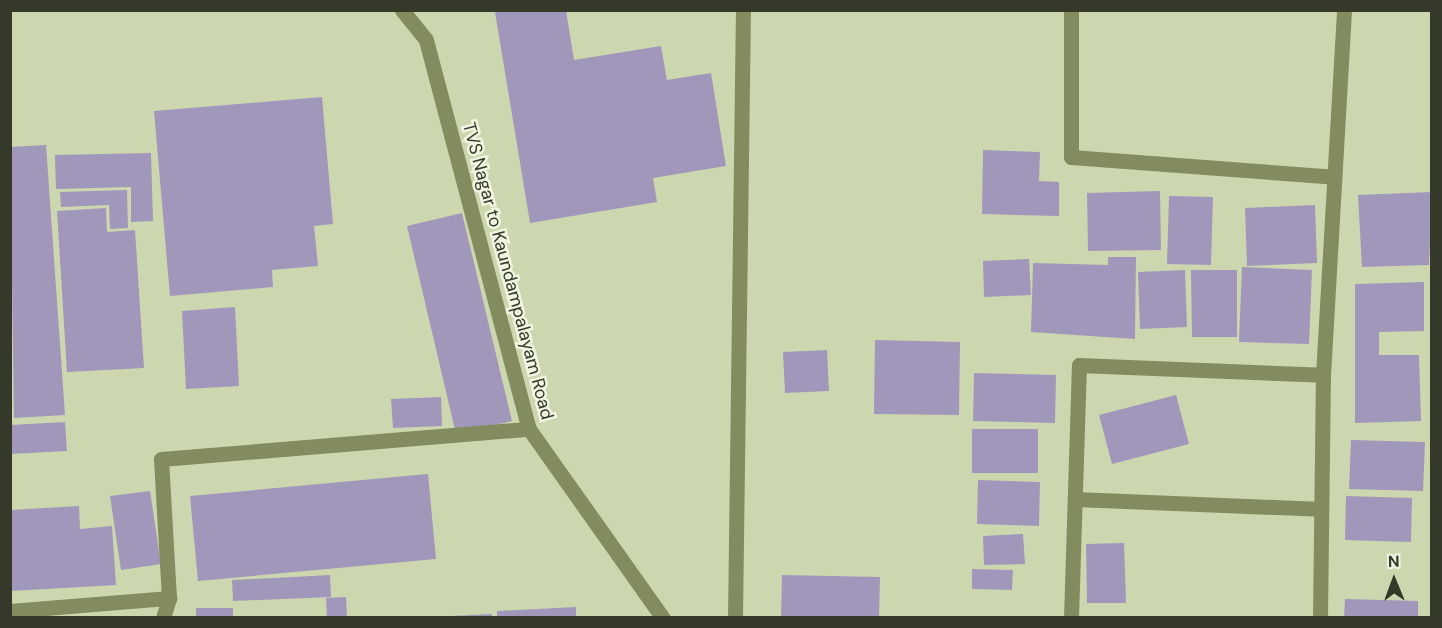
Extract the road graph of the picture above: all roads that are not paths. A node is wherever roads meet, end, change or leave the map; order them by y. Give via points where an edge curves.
1 (402, 10) edge
2 (743, 10) edge
3 (1071, 10) edge
4 (1344, 10) edge
5 (1334, 177) junction
6 (1323, 375) junction
7 (529, 429) junction
8 (1075, 499) junction
9 (1321, 509) junction
10 (169, 598) junction
11 (10, 611) edge
12 (660, 616) edge
13 (164, 618) edge
14 (735, 618) edge
15 (1071, 618) edge
16 (1320, 618) edge

1 - 7 street, TVS Nagar to Kaundampalayam Road via 426,40
2 - 14 street
3 - 5 street via 1071,157
4 - 5 street
5 - 6 street
6 - 8 street via 1079,365
6 - 9 street
7 - 10 street via 161,459
7 - 12 street, TVS Nagar to Kaundampalayam Road
8 - 9 street
8 - 15 street
9 - 16 street
10 - 11 street
10 - 13 street

